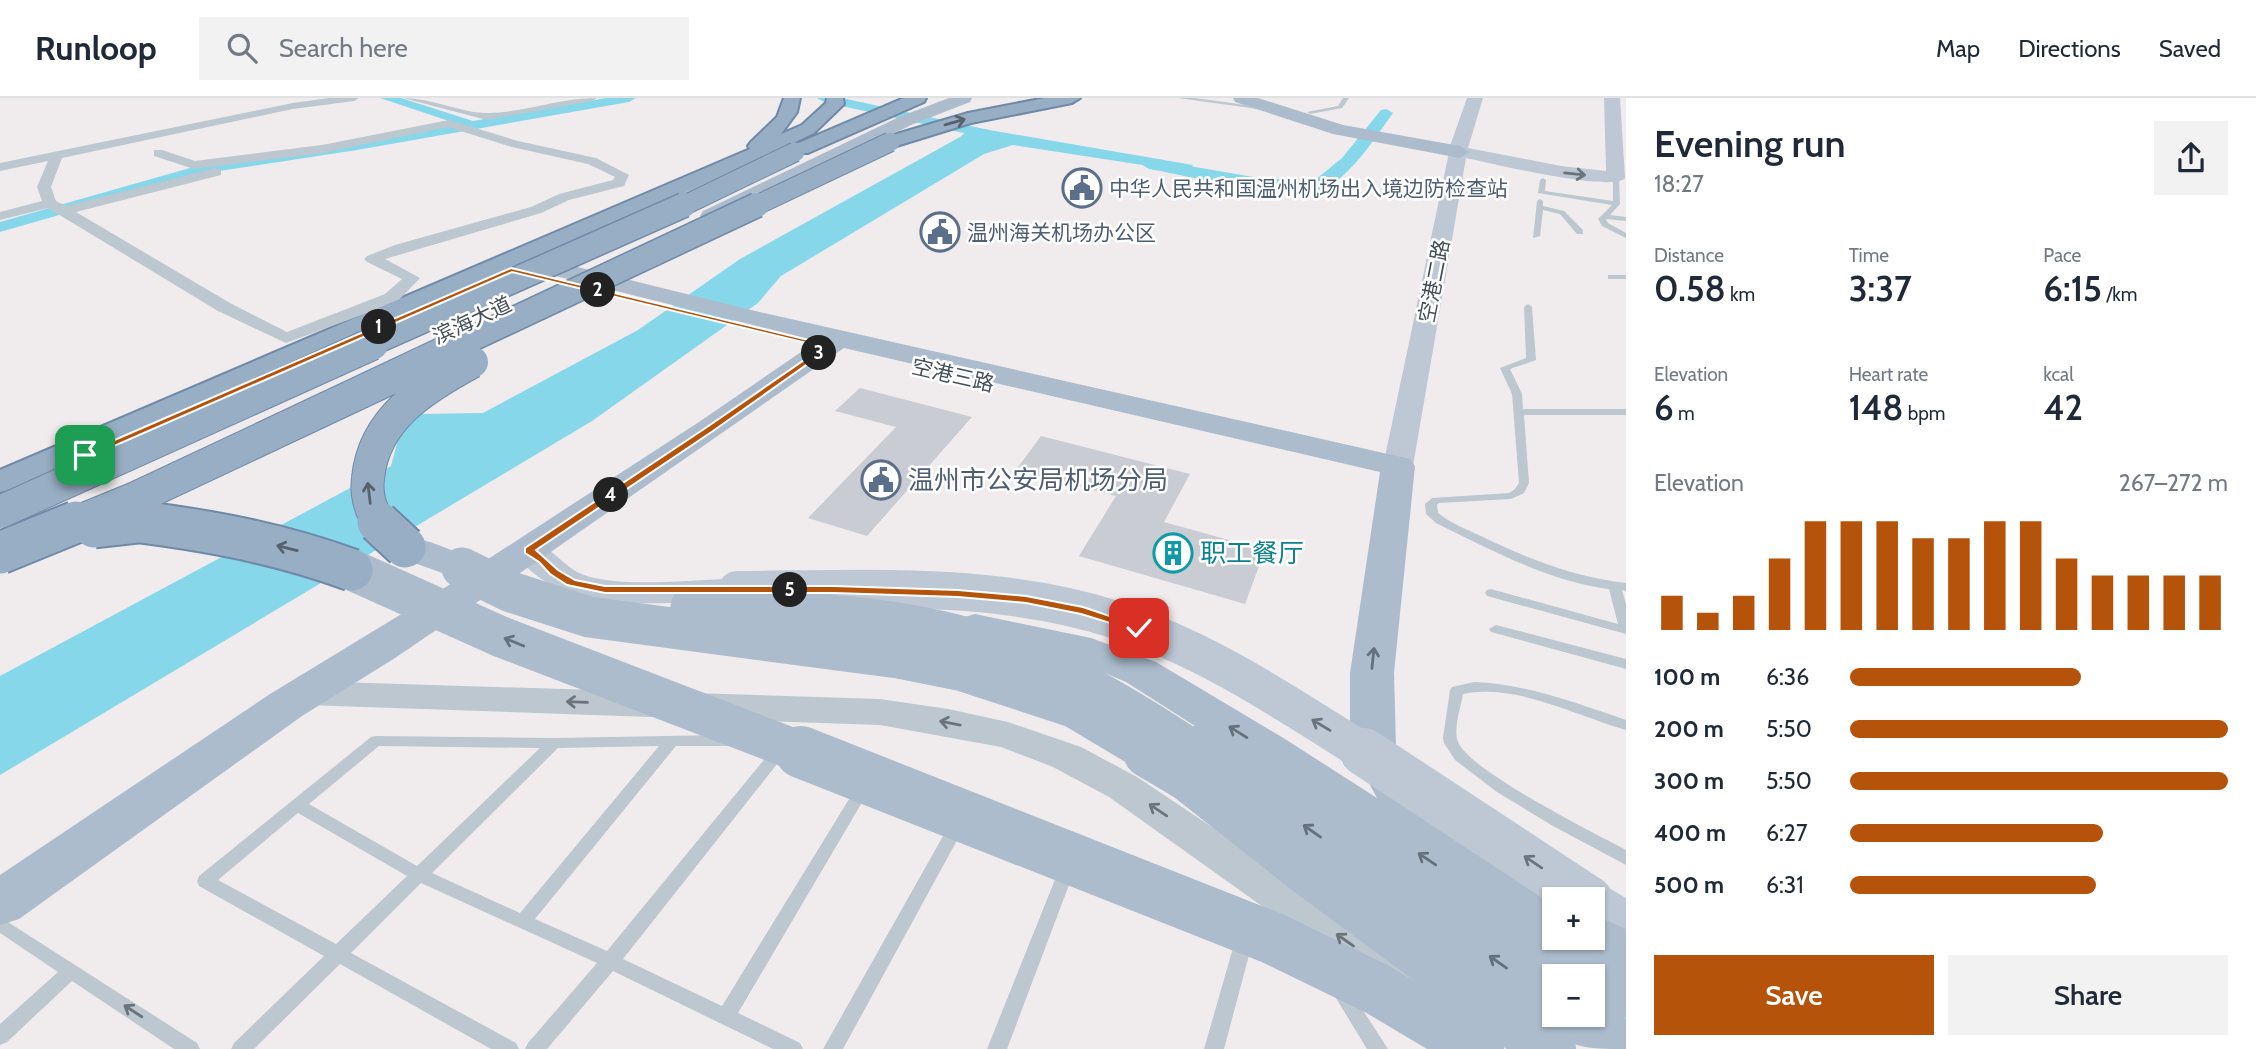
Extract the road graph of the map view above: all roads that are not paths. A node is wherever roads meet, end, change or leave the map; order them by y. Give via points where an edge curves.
1 (354, 98) edge
2 (408, 98) edge
3 (593, 98) edge
4 (792, 98) edge
5 (835, 98) edge
6 (947, 98) edge
7 (964, 98) edge
8 (1072, 98) edge
9 (1091, 98) edge
10 (1181, 98) edge
11 (1241, 98) edge
12 (1346, 98) edge
13 (1475, 98) edge
14 (1612, 98) edge
15 (1272, 104) edge
16 (1036, 106) junction
17 (1310, 112) junction
18 (896, 115) edge
19 (461, 127) junction
20 (1460, 147) junction
21 (158, 153) dead end
22 (57, 155) junction
23 (740, 161) junction
24 (0, 167) edge
25 (1616, 178) junction
26 (1543, 180) dead end
27 (1541, 194) junction
28 (1617, 204) junction
29 (1540, 207) junction
30 (59, 208) junction
31 (1605, 216) junction
32 (1626, 219) edge
33 (3, 221) edge
34 (1580, 232) dead end
35 (1536, 236) dead end
36 (1626, 236) edge
37 (520, 266) junction
38 (1611, 277) dead end
39 (1626, 277) edge
40 (578, 281) junction
41 (1528, 307) dead end
42 (834, 342) junction
43 (1518, 412) junction
44 (1626, 412) edge
45 (1397, 472) junction
46 (0, 482) edge
47 (0, 492) edge
48 (0, 512) edge
49 (0, 537) edge
50 (0, 547) edge
51 (405, 547) joint
52 (529, 550) junction
53 (0, 556) edge
54 (352, 570) junction
55 (469, 577) junction
56 (1620, 587) edge
57 (1491, 593) dead end
58 (1496, 629) dead end
59 (1626, 630) edge
60 (898, 658) junction
61 (1626, 664) edge
62 (306, 693) junction
63 (1626, 725) edge
64 (672, 741) junction
65 (554, 743) junction
66 (859, 795) dead end
67 (297, 805) junction
68 (953, 833) dead end
69 (1626, 858) edge
70 (419, 875) junction
71 (1064, 877) dead end
72 (1570, 887) edge
73 (0, 903) edge
74 (1542, 903) edge
75 (1605, 910) edge
76 (523, 922) junction
77 (0, 923) edge
78 (1626, 924) edge
79 (1199, 927) dead end
80 (1235, 941) junction
81 (1605, 945) edge
82 (336, 956) junction
83 (1626, 959) edge
84 (610, 961) junction
85 (71, 971) junction
86 (1626, 992) edge
87 (1542, 993) edge
88 (726, 1016) junction
89 (1590, 1027) edge
90 (0, 1036) edge
91 (190, 1049) edge
92 (241, 1049) edge
93 (509, 1049) edge
94 (535, 1049) edge
95 (793, 1049) edge
96 (833, 1049) edge
97 (997, 1049) edge
98 (1214, 1049) edge
99 (1378, 1049) edge
100 (1478, 1049) edge
101 (1501, 1049) edge
102 (1550, 1049) edge
103 (1620, 1049) edge

1 - 22 street via 293,106
2 - 3 street via 487,117
4 - 23 highway via 791,110 774,131
5 - 23 highway via 835,104 808,129
6 - 18 highway, 滨海大道
7 - 18 main road
8 - 16 highway
9 - 16 highway
10 - 15 lane
11 - 15 main road
12 - 17 lane via 1340,107
13 - 20 main road, 空港二路
14 - 25 main road
15 - 17 main road
15 - 20 main road via 1340,130
18 -> 16 highway via 968,118
17 - 20 main road
18 - 37 main road
18 - 40 main road
18 - 48 highway, 滨海大道, bridge via 794,152 642,225
18 - 50 highway, 滨海大道 via 719,205 355,374
51 -> 18 highway, bridge via 382,528 367,497 369,467 380,439 399,411 447,375 773,212
18 - 53 highway, bridge via 138,497
19 - 21 street via 449,123 321,149 194,164
19 - 30 street via 345,154 238,167
19 - 30 street via 592,161 622,175 618,183 372,259 412,278 391,298 286,338 224,307
20 -> 25 main road via 1561,172
20 - 45 main road, 空港二路
22 - 24 street
22 - 30 street via 44,187
23 - 46 highway
25 - 28 lane
26 - 27 lane
27 - 28 lane
27 - 29 lane
28 - 31 lane
29 - 34 lane via 1562,212
29 - 35 lane
30 - 33 street
31 - 32 lane
31 - 36 lane via 1605,224
37 - 40 main road, 空港三路
37 - 47 main road
38 - 39 lane
40 - 42 main road, 空港三路
40 - 53 main road
41 - 43 lane via 1531,360 1505,368 1517,394
42 - 45 main road, 空港三路
42 - 52 main road
43 - 44 lane
43 - 56 lane via 1524,482 1520,491 1497,499 1436,500 1430,504 1432,514 1569,579
74 -> 45 main road via 1437,829 1395,788 1373,748 1372,673
54 -> 49 highway, bridge via 296,550 218,532 140,523
51 - 55 main road
52 - 55 main road
72 -> 52 main road, bridge via 1413,781 1258,687 1185,646 1139,628 1026,600 958,594 605,589 572,582
54 - 60 main road, bridge via 614,633 685,643
100 -> 54 main road, bridge via 1369,983 1222,914 600,676 424,606
55 - 60 main road, bridge via 589,617
55 - 62 main road
86 -> 55 main road via 1269,751 1141,672 1091,652 936,620 624,621 529,604
87 -> 55 main road, bridge via 1152,722 1009,652 932,631 823,615 627,604
56 - 59 lane
57 - 59 lane
58 - 61 lane
60 - 102 main road, bridge via 963,671 1073,707 1188,775
62 - 73 main road
101 -> 62 street via 1124,787 1067,757 1008,735 880,712
63 - 69 lane via 1517,691 1469,686 1457,690 1450,741 1456,753 1489,779
64 - 65 lane
64 - 76 lane
64 - 84 lane via 722,740 766,758
65 - 67 lane via 376,741
65 - 70 lane
66 - 88 lane
67 - 70 lane
67 - 82 lane via 205,881
68 - 96 lane
70 - 76 lane
70 - 82 lane
71 - 97 lane
75 - 78 main road
76 - 84 lane
77 - 85 lane
79 - 80 lane
80 - 98 lane via 1243,944
80 - 99 lane via 1339,989
81 - 83 main road
82 - 92 lane
82 - 93 lane
84 - 88 lane
84 - 94 lane
85 - 90 lane
91 -> 85 lane
88 - 95 lane
89 - 103 main road

